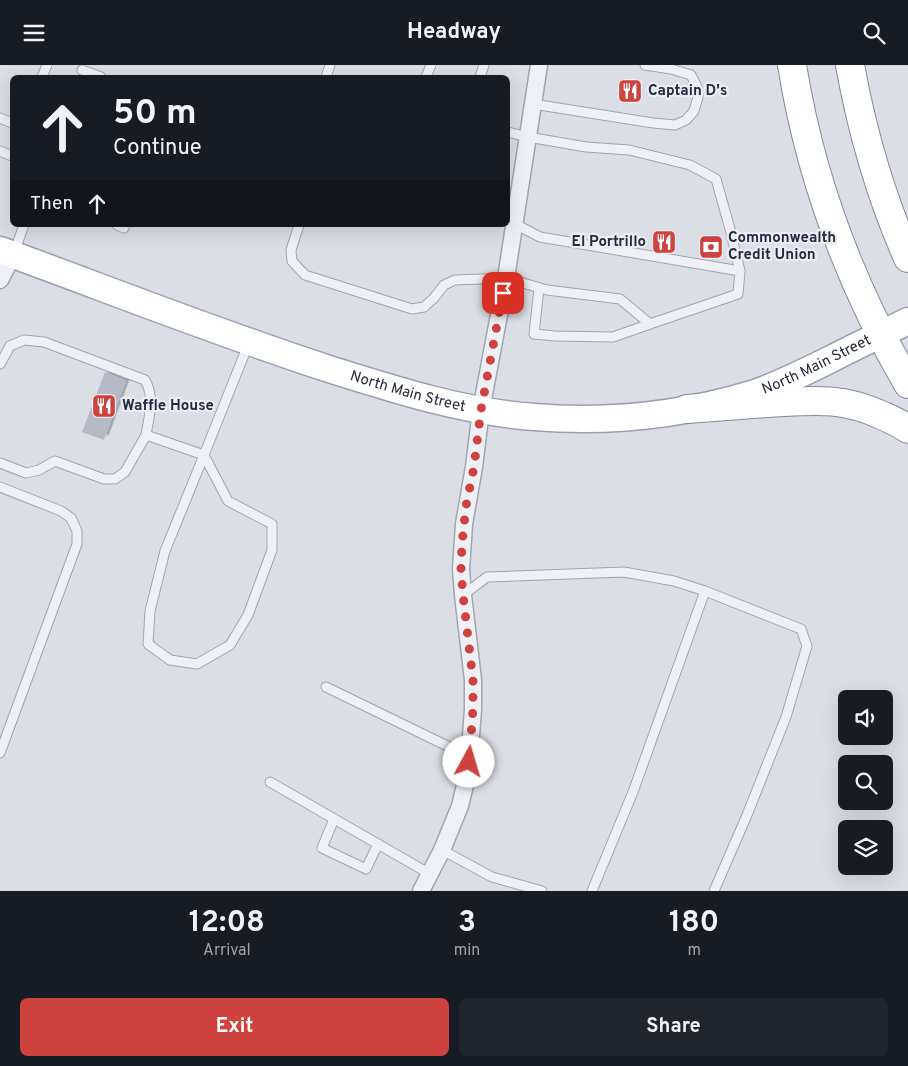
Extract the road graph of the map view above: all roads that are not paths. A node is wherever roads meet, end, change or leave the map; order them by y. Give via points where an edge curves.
1 (539, 65) edge
2 (645, 65) edge
3 (792, 65) edge
4 (850, 65) edge
5 (81, 71) edge
6 (94, 75) edge
7 (533, 104) junction
8 (510, 132) edge
9 (528, 137) junction
10 (514, 224) junction
11 (23, 227) edge
12 (298, 227) edge
13 (6, 253) edge
14 (908, 258) edge
15 (740, 271) junction
16 (506, 278) junction
17 (0, 280) edge
18 (539, 288) junction
19 (908, 321) edge
20 (650, 324) junction
21 (881, 334) junction
22 (249, 342) junction
23 (0, 364) edge
24 (908, 384) edge
25 (687, 409) junction
26 (481, 410) junction
27 (908, 429) edge
28 (146, 435) junction
29 (204, 455) junction
30 (0, 463) edge
31 (0, 487) edge
32 (705, 591) junction
33 (463, 595) junction
34 (326, 687) dead end
35 (0, 753) edge
36 (470, 757) junction
37 (270, 782) dead end
38 (334, 819) junction
39 (378, 844) junction
40 (442, 850) junction
41 (430, 874) junction
42 (421, 891) edge
43 (542, 891) edge
44 (592, 891) edge
45 (714, 891) edge

1 - 7 street
2 - 7 lane via 690,75 698,97 694,111 686,120 675,125 653,123
3 - 21 highway via 824,197 848,263
4 - 14 highway via 869,149
5 - 6 lane
7 - 9 street
8 - 9 lane
9 - 10 street
9 - 15 lane via 586,147 630,150 690,165 716,179
10 - 15 lane via 540,237
10 - 16 street
11 - 13 lane
12 - 16 lane via 291,250 292,261 305,275 412,309 424,307 444,285 455,280
13 - 17 street
13 - 22 main road, North Main Street
15 - 20 lane via 738,294
16 - 18 lane
16 - 26 street
18 - 20 lane via 620,299
18 - 20 lane via 534,334 613,337
19 - 21 main road, North Main Street
21 - 24 highway
21 - 25 main road, North Main Street via 768,389
22 - 26 main road, North Main Street via 384,385
22 - 29 lane
23 - 28 lane via 10,346 24,340 44,343 145,380 151,399
25 - 26 main road, North Main Street via 643,416 580,419
25 - 27 highway via 838,401 869,409
26 - 33 street via 464,524
28 - 29 lane
28 - 30 lane via 125,472 115,479 104,479 55,461 26,473
29 - 29 lane via 228,501 272,524 272,550 248,615 230,645 197,663 170,660 148,644 150,611 165,551
31 - 35 lane via 66,514 77,531 77,544
32 - 33 lane via 674,581 624,572 487,577
32 - 44 lane via 633,792
32 - 45 lane via 801,629 807,646 786,717
33 - 36 street via 473,680
34 - 36 lane
36 - 40 street via 460,806
37 - 38 lane
38 - 39 lane
38 - 39 lane via 322,848 366,869
39 - 41 lane
40 - 41 street
40 - 43 lane via 492,877
41 - 42 street

